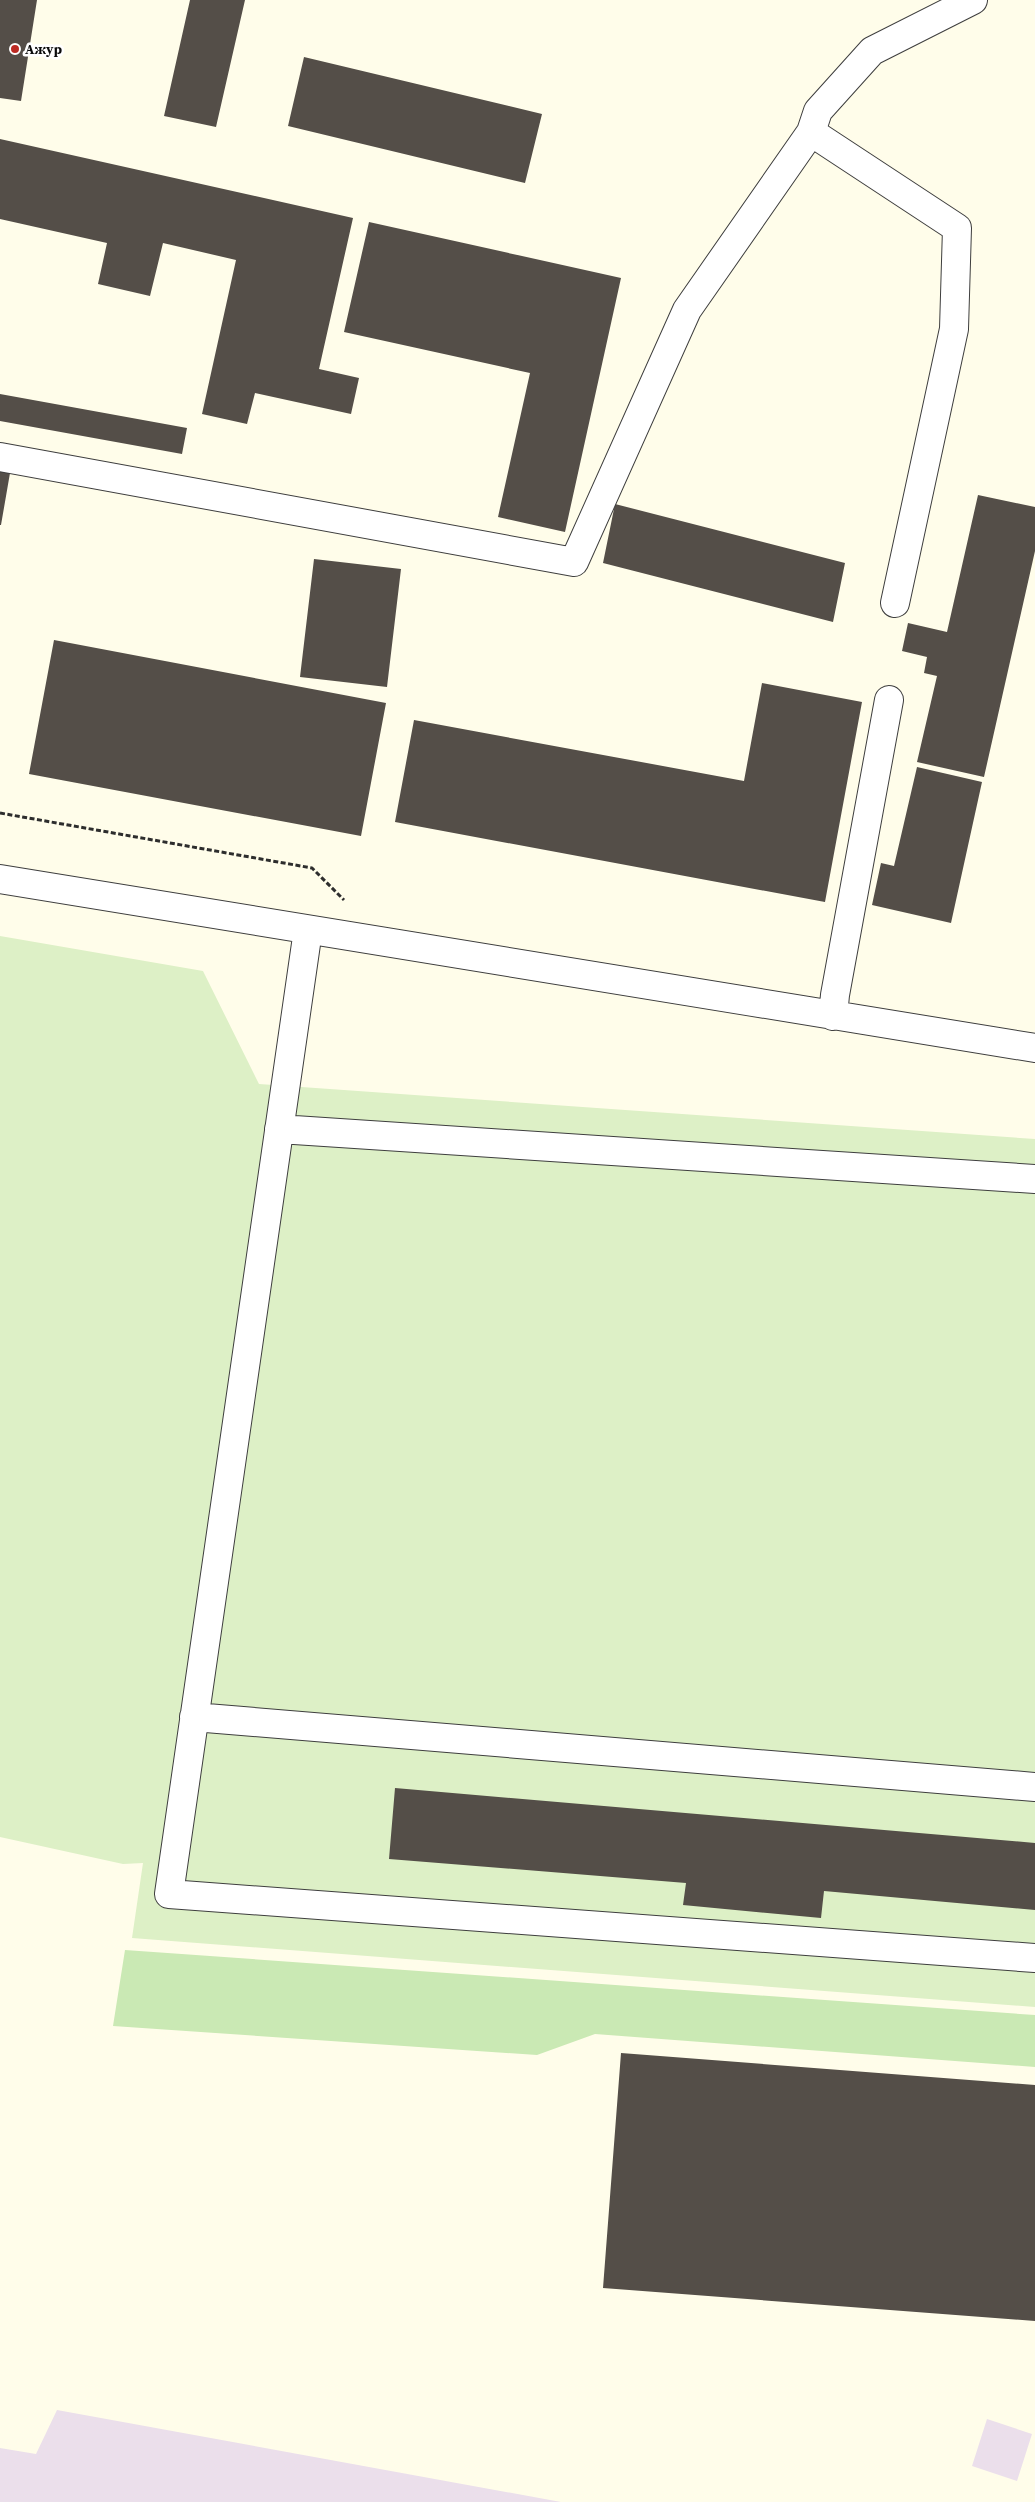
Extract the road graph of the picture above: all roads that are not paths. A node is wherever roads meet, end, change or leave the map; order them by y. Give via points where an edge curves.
1 (973, 0) edge
2 (811, 132) junction
3 (0, 457) edge
4 (895, 603) dead end
5 (889, 700) dead end
6 (0, 879) edge
7 (308, 930) junction
8 (833, 1016) junction
9 (1035, 1048) edge
10 (279, 1129) junction
11 (1035, 1179) edge
12 (194, 1717) junction
13 (1035, 1787) edge
14 (1035, 1958) edge

1 - 2 street via 872,51 818,111
2 - 3 street via 687,310 574,562
2 - 4 street via 957,228 954,329
5 - 8 street
6 - 7 street
7 - 8 street
7 - 10 street
8 - 9 street
10 - 11 street
10 - 12 street
12 - 13 street
12 - 14 street via 169,1894

